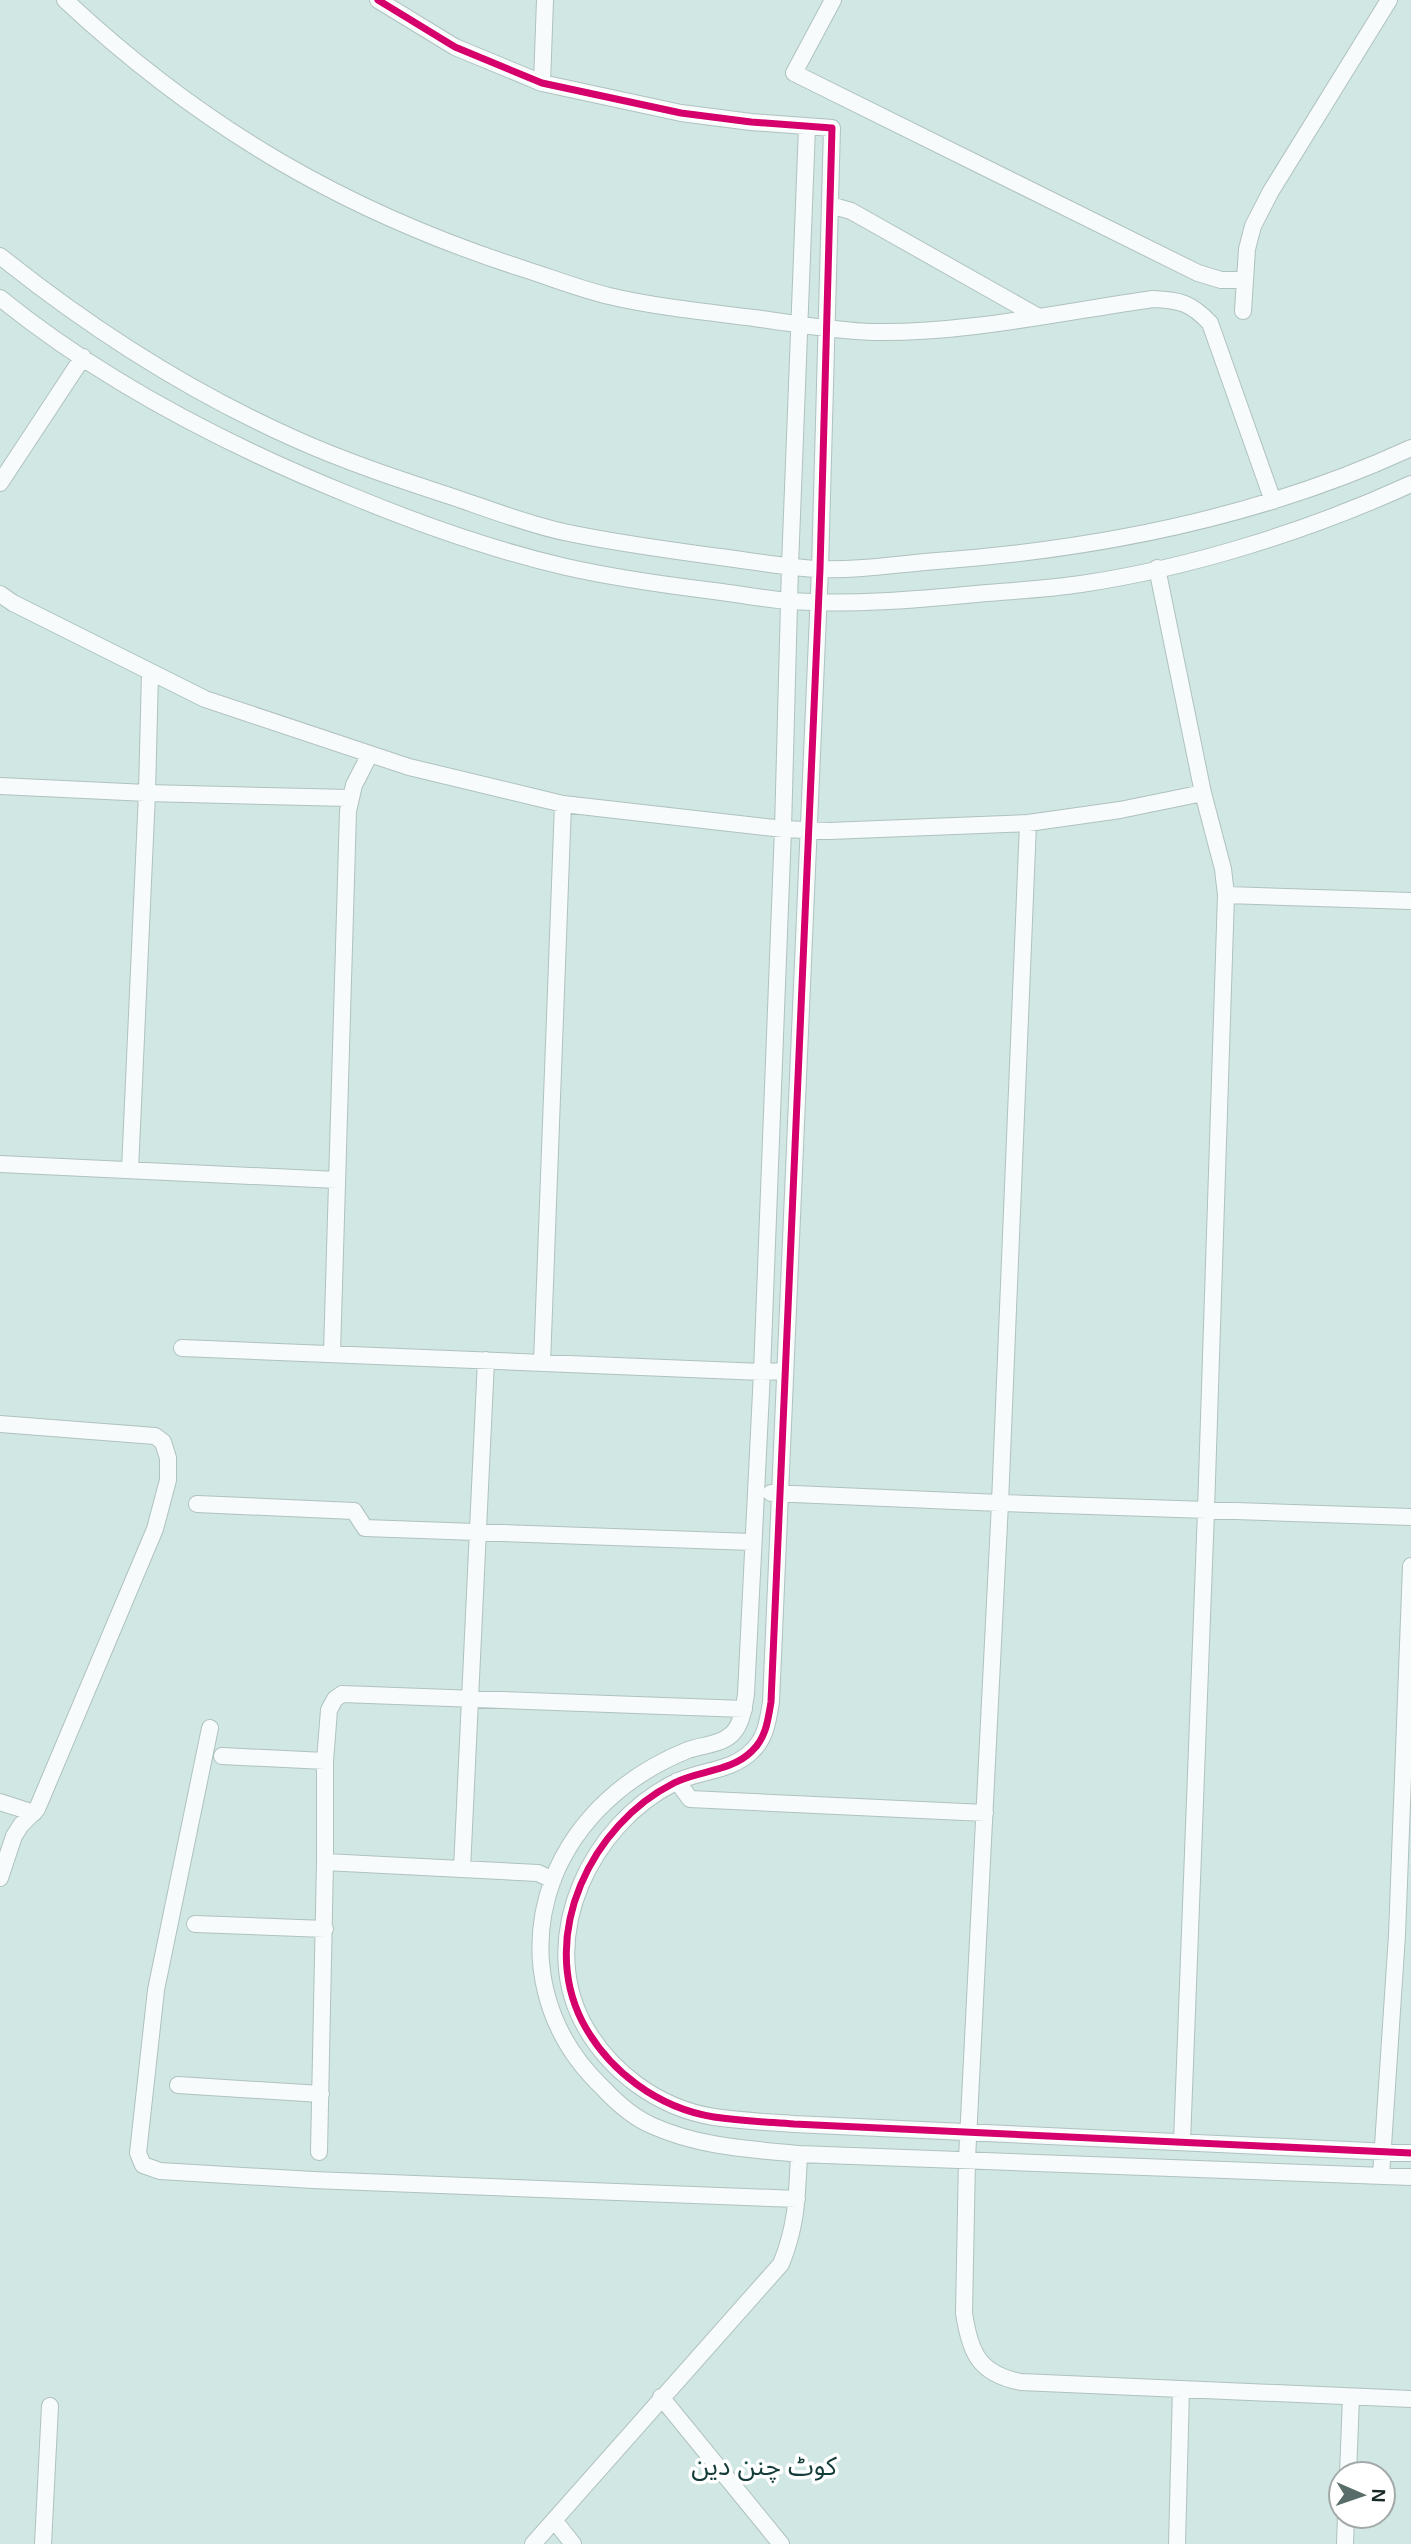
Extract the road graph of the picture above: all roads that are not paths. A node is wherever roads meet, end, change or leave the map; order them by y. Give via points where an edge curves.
1 (65, 0) edge
2 (378, 0) edge
3 (545, 0) edge
4 (833, 0) edge
5 (1389, 0) edge
6 (542, 83) junction
7 (807, 127) junction
8 (830, 205) junction
9 (0, 256) edge
10 (1244, 280) junction
11 (0, 298) edge
12 (1243, 311) dead end
13 (1037, 316) junction
14 (799, 323) junction
15 (827, 328) junction
16 (83, 357) junction
17 (1411, 448) edge
18 (0, 483) edge
19 (1411, 484) edge
20 (1273, 501) junction
21 (790, 566) junction
22 (1157, 568) junction
23 (820, 569) junction
24 (0, 594) edge
25 (789, 601) junction
26 (818, 601) junction
27 (150, 672) junction
28 (370, 754) junction
29 (0, 786) edge
30 (147, 793) junction
31 (1203, 793) junction
32 (349, 798) junction
33 (563, 804) junction
34 (1028, 823) junction
35 (783, 829) junction
36 (807, 830) junction
37 (1226, 895) junction
38 (1411, 901) edge
39 (0, 1164) edge
40 (130, 1170) junction
41 (337, 1180) junction
42 (182, 1348) dead end
43 (332, 1353) junction
44 (486, 1360) junction
45 (542, 1363) junction
46 (785, 1371) junction
47 (762, 1372) junction
48 (0, 1424) edge
49 (755, 1492) junction
50 (780, 1493) junction
51 (1000, 1503) junction
52 (197, 1504) dead end
53 (1206, 1511) junction
54 (1411, 1517) edge
55 (478, 1532) junction
56 (752, 1542) junction
57 (1411, 1566) edge
58 (469, 1698) junction
59 (744, 1709) junction
60 (210, 1728) dead end
61 (1408, 1730) edge
62 (222, 1756) dead end
63 (325, 1761) junction
64 (677, 1782) junction
65 (0, 1802) edge
66 (34, 1813) junction
67 (985, 1813) junction
68 (325, 1863) junction
69 (462, 1869) junction
70 (0, 1878) edge
71 (553, 1880) junction
72 (195, 1924) dead end
73 (325, 1929) junction
74 (1404, 1935) edge
75 (178, 2085) dead end
76 (321, 2094) junction
77 (969, 2132) junction
78 (1182, 2142) junction
79 (319, 2152) dead end
80 (1382, 2152) junction
81 (1411, 2153) edge
82 (799, 2154) junction
83 (967, 2159) junction
84 (1381, 2176) junction
85 (1411, 2177) edge
86 (797, 2199) junction
87 (1181, 2389) junction
88 (661, 2397) junction
89 (1351, 2397) junction
90 (1411, 2399) edge
91 (50, 2406) dead end
92 (1349, 2460) edge
93 (554, 2520) junction
94 (43, 2544) edge
95 (533, 2544) edge
96 (573, 2544) edge
97 (781, 2544) edge
98 (1177, 2544) edge

1 - 14 street via 172,92 240,139 384,218 608,296
2 - 6 street via 455,47
3 - 6 street
4 - 10 street via 794,73 1198,273
5 - 10 street via 1271,191 1253,226
6 - 7 street via 681,113
7 - 8 street via 832,128
7 - 14 street
8 - 13 street via 851,211
8 - 15 street
9 - 21 street via 121,345 206,395 385,475 561,531
10 - 12 street
11 - 16 street
13 - 15 street via 872,332
13 - 20 street via 1153,299 1175,300 1195,308 1210,323
14 - 15 street
14 - 21 street
15 - 23 street
16 - 18 street
16 - 25 street via 190,422 283,468 471,541 566,567
17 - 20 street
19 - 22 street via 1283,534
20 - 23 street via 1096,544 999,557
21 - 23 street
21 - 25 street
22 - 26 street via 1082,584 880,601
22 - 31 street
23 - 26 street
24 - 27 street
25 - 26 street
25 - 35 street
26 - 36 street
27 - 28 street via 205,699
27 - 30 street
28 - 32 street
28 - 33 street
29 - 30 street
30 - 32 street
30 - 40 street
31 - 34 street
31 - 37 street
32 - 41 street
33 - 35 street
33 - 45 street
34 - 36 street
34 - 51 street
35 - 36 street
35 - 47 street
36 - 46 street
37 - 38 street
37 - 53 street
39 - 40 street
40 - 41 street
41 - 43 street
42 - 43 street
43 - 44 street
44 - 45 street
44 - 55 street
45 - 47 street
46 - 47 street
46 - 50 street
47 - 49 street
48 - 66 street via 155,1436 163,1442 168,1458 168,1480 155,1529
49 - 50 street
49 - 56 street
50 - 51 street
50 - 64 street via 766,1729 752,1752 739,1760
51 - 53 street
51 - 67 street
52 - 55 street via 354,1511 366,1528
53 - 54 street
53 - 78 street
55 - 56 street
55 - 58 street
56 - 59 street
57 - 61 street
58 - 59 street
58 - 63 street via 342,1694 329,1710
58 - 69 street
59 - 71 street via 732,1734 648,1770 601,1805 564,1854
60 - 86 street via 156,1990 138,2153 143,2165 160,2171 313,2180
61 - 74 street
62 - 63 street
63 - 68 street
64 - 67 street via 690,1799
64 - 77 street via 649,1799 615,1830 586,1872 570,1917 566,1942 570,1988 590,2036 607,2057 659,2100 713,2117
65 - 66 street
66 - 70 street via 14,1836
67 - 77 street
68 - 69 street
68 - 73 street
69 - 71 street via 538,1873
71 - 82 street via 540,1938 545,1993 569,2050 589,2076 651,2126 716,2146
72 - 73 street
73 - 76 street
74 - 80 street
75 - 76 street
76 - 79 street
77 - 78 street
77 - 83 street
78 - 80 street
80 - 81 street
80 - 84 street
82 - 83 street
82 - 86 street
83 - 84 street
83 - 87 street via 964,2313 967,2336 985,2368 1001,2378 1021,2382
84 - 85 street
86 - 88 street via 792,2238 781,2264
87 - 89 street
87 - 98 street
88 - 93 street
88 - 97 street
89 - 90 street
89 - 92 street
91 - 94 street
93 - 95 street
93 - 96 street

